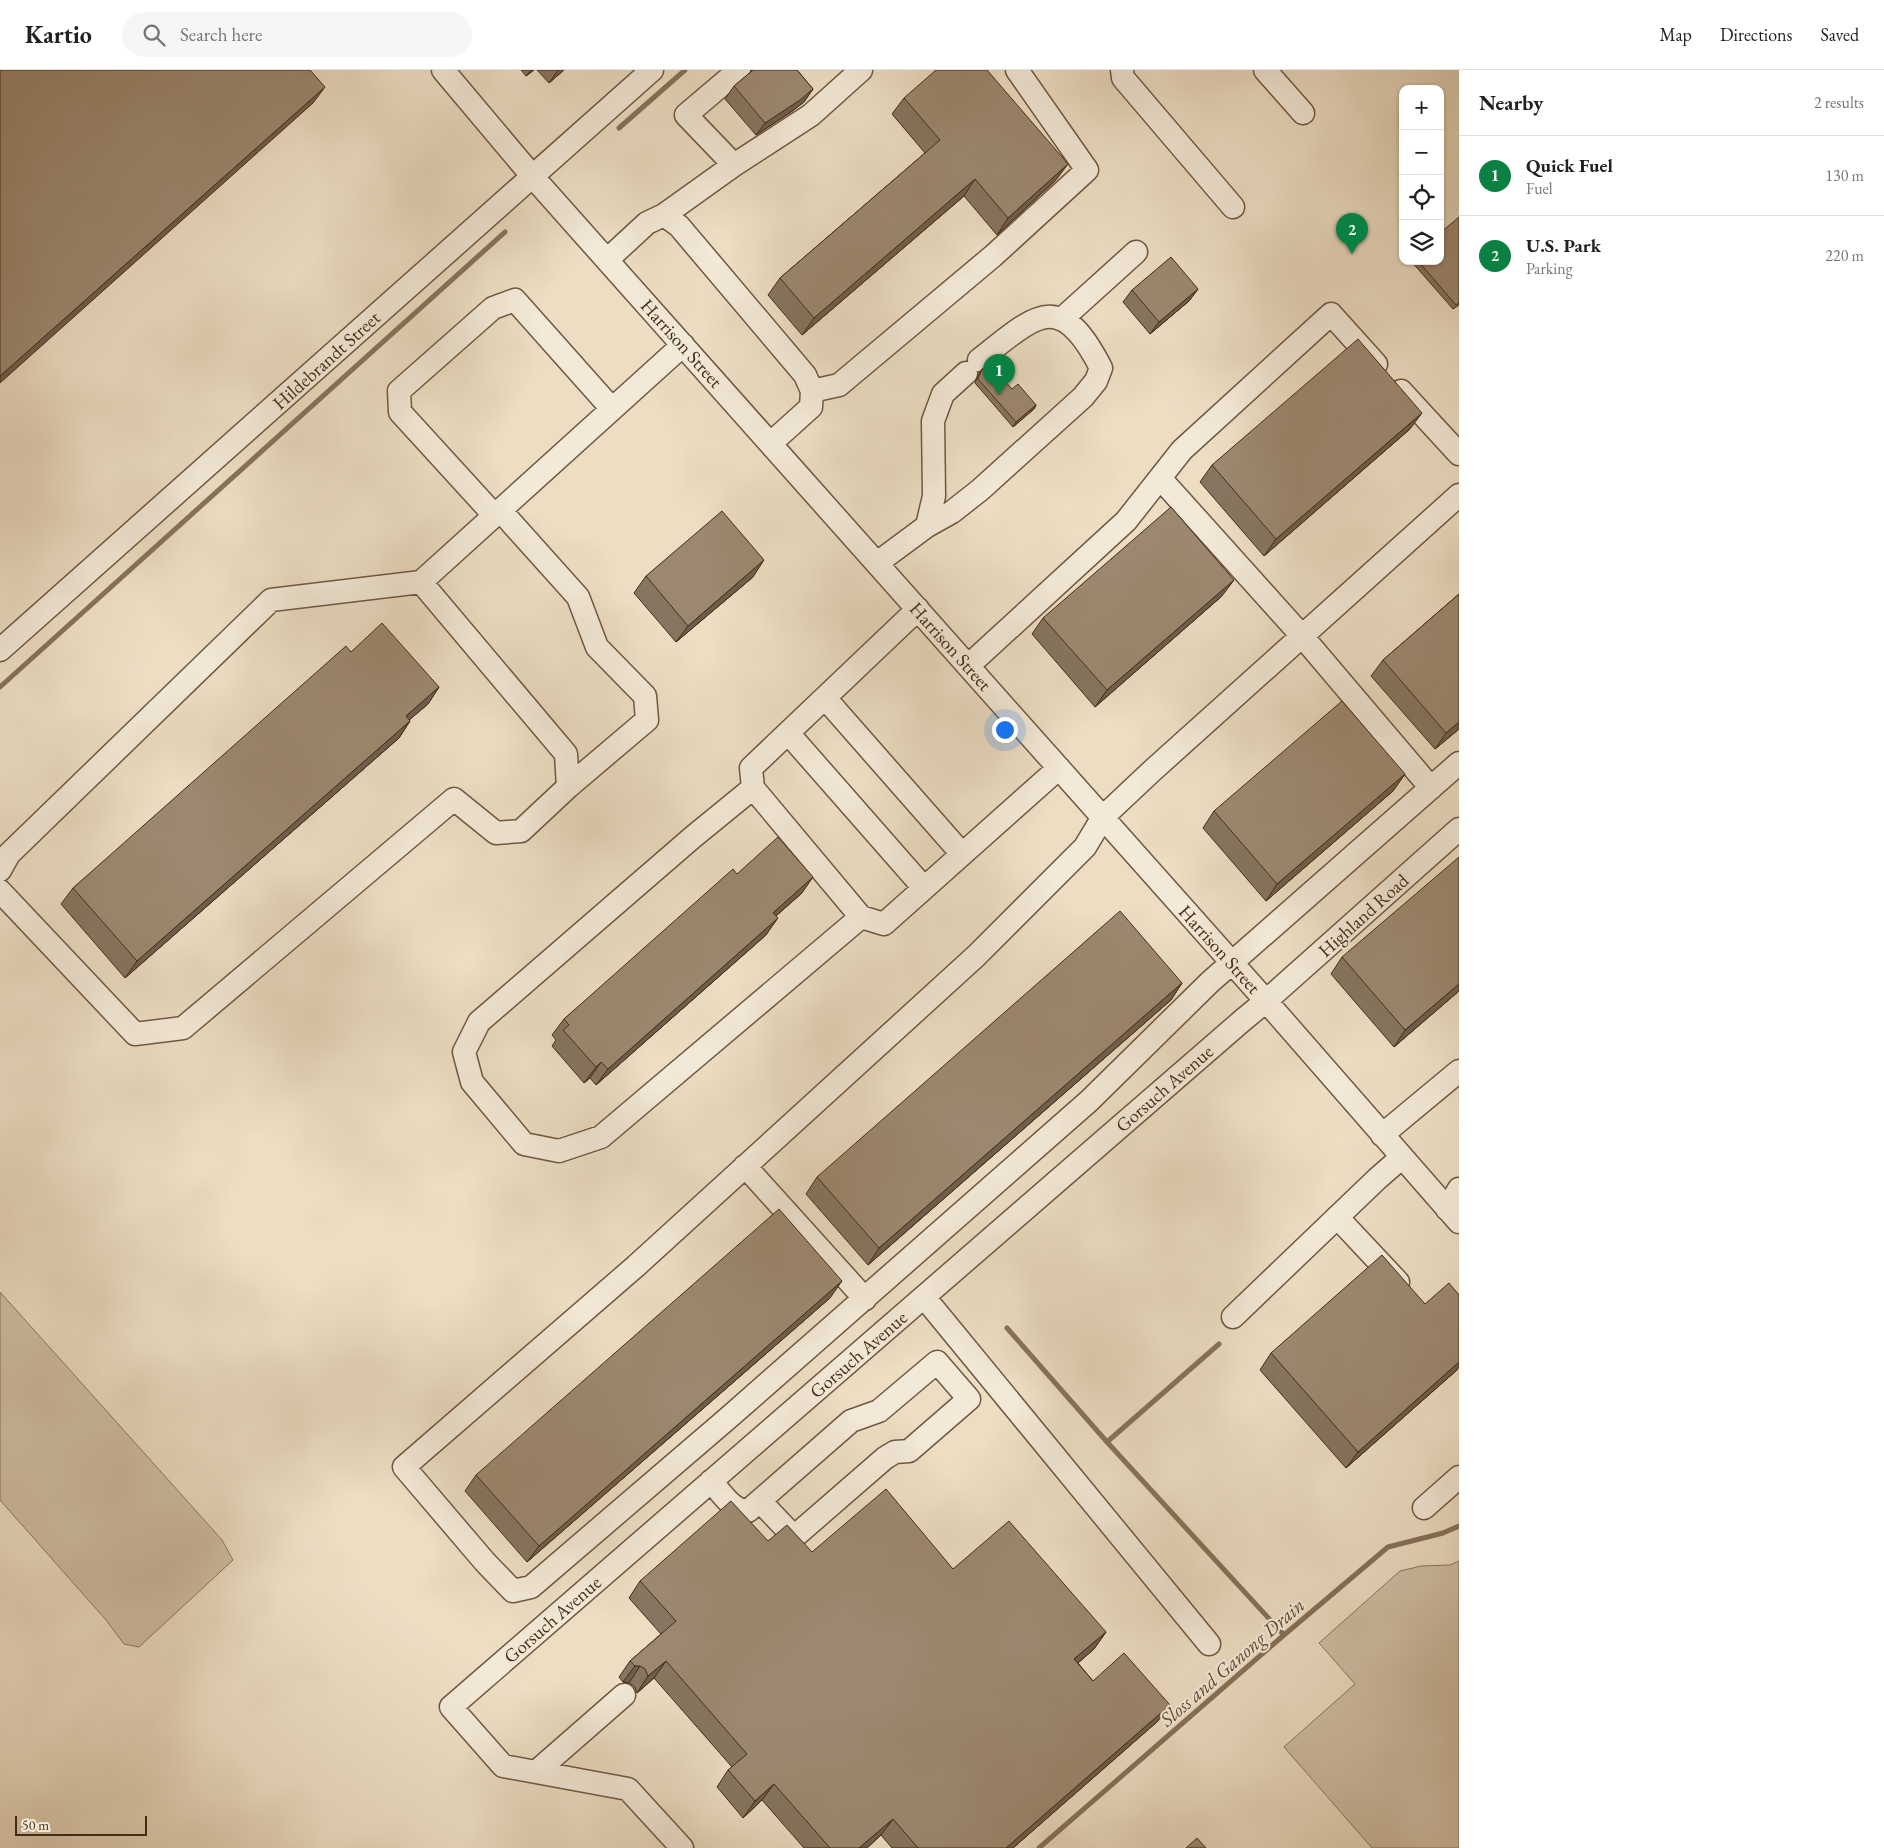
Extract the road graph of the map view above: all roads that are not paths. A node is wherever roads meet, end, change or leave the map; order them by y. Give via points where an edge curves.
1 (443, 70) edge
2 (652, 70) edge
3 (739, 70) edge
4 (861, 70) edge
5 (1016, 70) edge
6 (1122, 70) edge
7 (1265, 70) edge
8 (1303, 113) dead end
9 (734, 165) junction
10 (533, 177) junction
11 (1233, 207) dead end
12 (664, 215) junction
13 (1136, 252) dead end
14 (608, 259) junction
15 (1063, 318) junction
16 (683, 345) junction
17 (812, 391) junction
18 (612, 408) junction
19 (771, 443) junction
20 (1459, 454) edge
21 (1160, 478) junction
22 (1459, 495) edge
23 (497, 512) junction
24 (927, 526) junction
25 (877, 563) junction
26 (421, 582) junction
27 (918, 609) junction
28 (1302, 636) junction
29 (0, 650) edge
30 (968, 666) junction
31 (825, 698) junction
32 (788, 733) junction
33 (1459, 763) edge
34 (1059, 768) junction
35 (568, 787) junction
36 (753, 788) junction
37 (1431, 788) junction
38 (1103, 817) junction
39 (1459, 829) edge
40 (962, 854) junction
41 (0, 870) edge
42 (924, 888) junction
43 (0, 891) edge
44 (861, 917) junction
45 (1232, 963) junction
46 (1266, 1002) junction
47 (1459, 1071) edge
48 (1382, 1135) junction
49 (1402, 1158) junction
50 (745, 1166) junction
51 (1459, 1189) edge
52 (1453, 1215) edge
53 (1337, 1217) junction
54 (1406, 1290) edge
55 (924, 1297) junction
56 (864, 1299) junction
57 (1233, 1317) dead end
58 (1459, 1477) edge
59 (711, 1481) junction
60 (760, 1501) junction
61 (1424, 1508) dead end
62 (1209, 1644) dead end
63 (624, 1694) dead end
64 (536, 1772) junction
65 (682, 1848) edge

1 - 10 street, Harrison Street
2 - 10 street, Hildebrandt Street
3 - 9 street via 686,115
4 - 9 street via 811,115
5 - 17 street via 1086,170 992,256 839,385
6 - 11 street via 1122,78
7 - 8 street
9 - 12 street
10 - 14 street, Harrison Street
10 - 29 street, Hildebrandt Street
12 - 14 street via 647,223
12 - 17 street via 679,226 738,294 805,375
13 - 15 street
14 - 16 street, Harrison Street
15 - 24 street via 1044,316 1020,327 943,394 932,421 934,496
15 - 24 street via 1079,332 1093,352 1100,368 1096,381 1083,397 980,490
16 - 18 street
16 - 19 street, Harrison Street
17 - 19 street via 810,407
18 - 23 street
18 - 23 street via 516,300 493,308 399,391 400,412
19 - 25 street, Harrison Street
20 - 21 street via 1331,314 1182,450
21 - 28 street
21 - 30 street via 1126,521
22 - 28 street
23 - 26 street
23 - 35 street via 578,597 597,647 645,696 647,720
24 - 25 street
25 - 27 street, Harrison Street
26 - 35 street via 566,754
26 - 41 street via 271,600 8,854
27 - 30 street, Harrison Street
27 - 31 street
28 - 37 street
28 - 38 street
30 - 34 street, Harrison Street
31 - 32 street
31 - 40 street
32 - 36 street via 751,768
32 - 42 street
33 - 37 street
34 - 38 street, Harrison Street
34 - 40 street
35 - 43 street via 521,831 496,833 454,799 183,1028 135,1034
36 - 44 street
36 - 44 street via 479,1022 464,1052 472,1082 524,1144 560,1150 601,1137
37 - 45 street
38 - 45 street, Harrison Street
38 - 50 street via 1085,847 976,956
39 - 46 street, Highland Road
40 - 42 street
42 - 44 street via 884,924
45 - 46 street, Harrison Street
45 - 56 street via 1089,1101
46 - 48 street, Harrison Street
46 - 55 street, Gorsuch Avenue
47 - 48 street
48 - 49 street, Harrison Street
49 - 52 street, Harrison Street
49 - 53 street
50 - 56 street
50 - 56 street via 636,1266 404,1467 485,1562 513,1591 531,1588
51 - 52 street
53 - 54 street
53 - 57 street
55 - 59 street, Gorsuch Avenue
55 - 62 street
58 - 61 street
59 - 60 street via 741,1511 748,1511
59 - 64 street, Gorsuch Avenue via 451,1708 503,1766
60 - 60 street via 851,1421 879,1411 938,1362 969,1399 909,1451 896,1452 885,1458 794,1537
63 - 64 street
64 - 65 street via 628,1789

